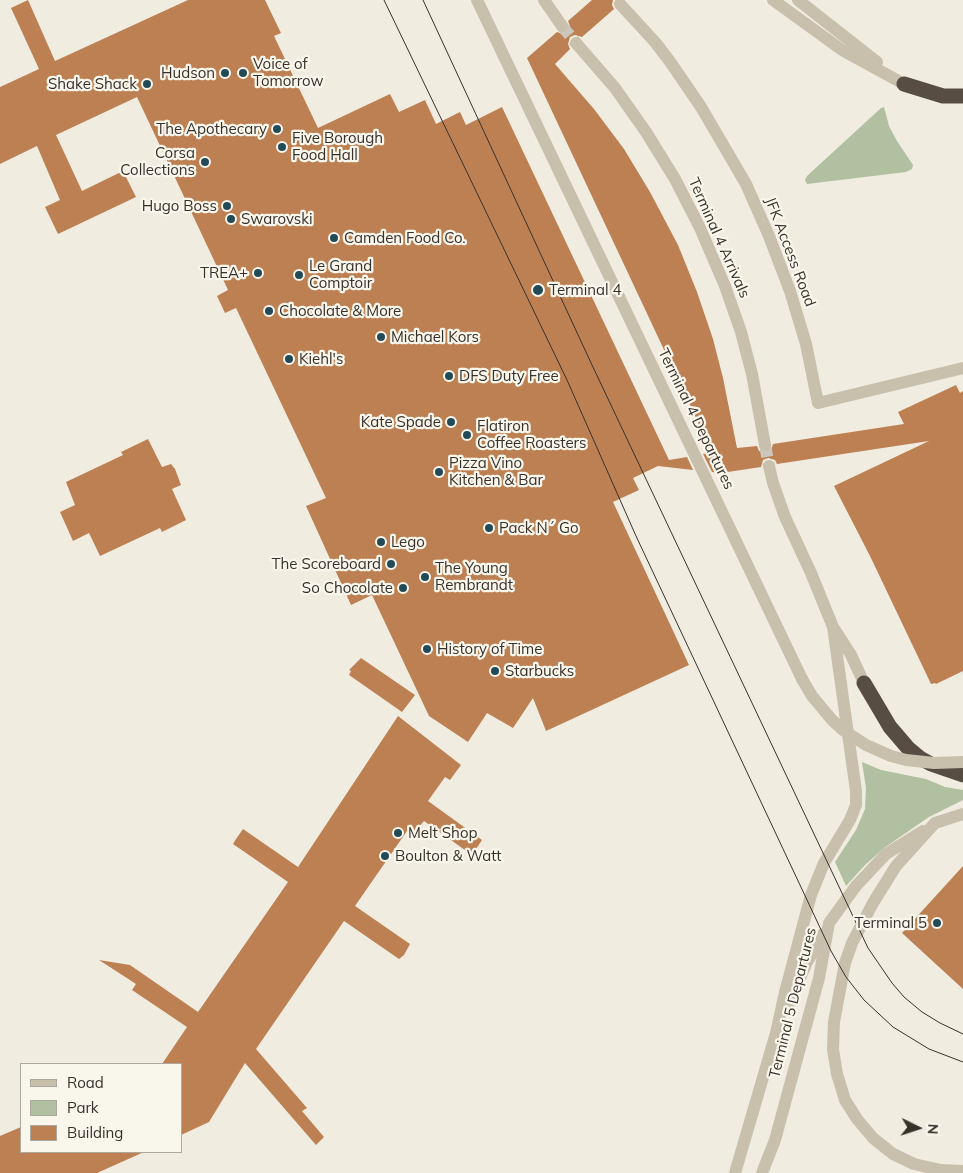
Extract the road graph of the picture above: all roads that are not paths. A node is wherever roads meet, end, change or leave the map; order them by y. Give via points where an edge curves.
1 (477, 0) edge
2 (544, 0) edge
3 (774, 0) edge
4 (798, 0) edge
5 (620, 4) dead end
6 (562, 26) tunnel mouth
7 (576, 43) tunnel mouth
8 (904, 84) junction
9 (963, 96) edge
10 (963, 368) edge
11 (765, 445) tunnel mouth
12 (769, 466) tunnel mouth
13 (833, 627) junction
14 (864, 683) joint
15 (961, 770) edge
16 (963, 814) edge
17 (935, 823) junction
18 (829, 923) junction
19 (776, 1033) junction
20 (963, 1171) edge
21 (735, 1173) edge
22 (762, 1173) edge

1 - 15 street, Terminal 4 Departures, bridge via 812,696 843,730 866,745 891,756
2 - 6 street
3 - 8 street via 842,50
4 - 8 street
5 - 10 street, JFK Access Road via 671,62 706,114 746,184 790,291 806,344 818,403
7 - 11 street, Terminal 4 Arrivals via 615,88 646,132 700,228 741,332
8 - 9 highway via 943,96
12 - 13 street via 782,509
13 - 14 street
13 - 19 street via 856,804 813,889
14 - 15 highway via 890,727 908,748 931,764
16 - 17 street
17 - 18 street, Terminal 5 Departures via 886,854 856,886
17 - 20 street via 896,866 852,943 839,987 833,1049 845,1100 873,1138 893,1154 914,1164
18 - 19 street via 806,964
18 - 22 street, Terminal 5 Departures via 819,978 775,1140
19 - 21 street

